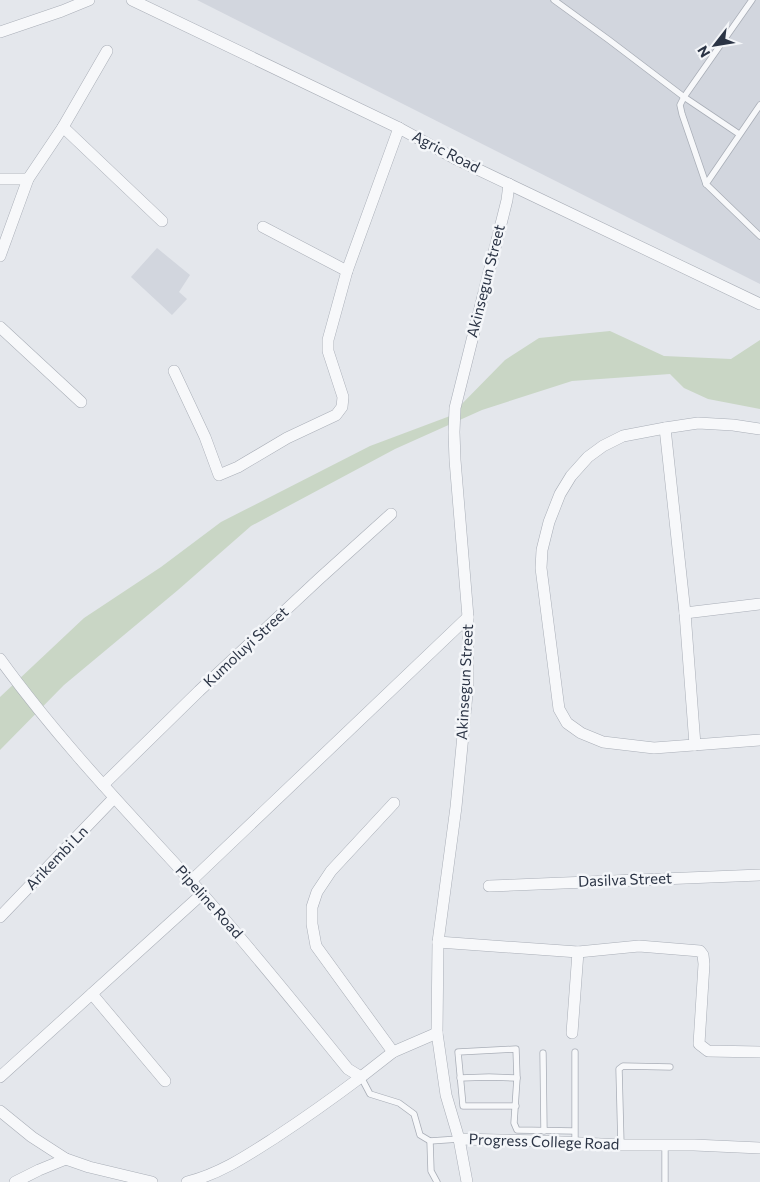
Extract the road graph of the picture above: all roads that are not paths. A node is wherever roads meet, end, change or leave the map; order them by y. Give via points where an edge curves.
1 (89, 0) edge
2 (132, 0) edge
3 (554, 0) edge
4 (752, 0) edge
5 (0, 32) edge
6 (107, 51) dead end
7 (684, 97) junction
8 (760, 104) edge
9 (62, 127) junction
10 (399, 128) junction
11 (739, 134) junction
12 (0, 179) edge
13 (28, 179) junction
14 (509, 184) junction
15 (706, 184) junction
16 (162, 221) dead end
17 (264, 227) dead end
18 (760, 236) edge
19 (0, 256) edge
20 (348, 271) junction
21 (760, 304) edge
22 (0, 327) edge
23 (174, 371) dead end
24 (81, 402) dead end
25 (665, 428) junction
26 (760, 429) edge
27 (391, 514) dead end
28 (760, 604) edge
29 (685, 613) junction
30 (468, 617) junction
31 (0, 659) edge
32 (760, 740) edge
33 (695, 745) junction
34 (103, 785) junction
35 (114, 798) junction
36 (394, 803) dead end
37 (760, 875) edge
38 (190, 881) junction
39 (489, 886) dead end
40 (202, 894) junction
41 (0, 917) edge
42 (438, 942) junction
43 (578, 952) junction
44 (92, 994) junction
45 (437, 1033) junction
46 (572, 1033) dead end
47 (393, 1052) junction
48 (575, 1052) dead end
49 (760, 1052) edge
50 (543, 1053) dead end
51 (670, 1067) dead end
52 (0, 1077) edge
53 (361, 1077) junction
54 (460, 1078) junction
55 (517, 1078) junction
56 (165, 1082) dead end
57 (516, 1106) junction
58 (0, 1111) edge
59 (544, 1131) junction
60 (574, 1137) junction
61 (459, 1139) junction
62 (430, 1141) junction
63 (621, 1146) junction
64 (666, 1146) junction
65 (760, 1148) edge
66 (66, 1159) junction
67 (15, 1182) edge
68 (152, 1182) edge
69 (187, 1182) edge
70 (437, 1182) edge
71 (467, 1182) edge
72 (665, 1182) edge

1 - 5 street
2 - 10 street, Agric Road
3 - 7 lane
4 - 7 lane
6 - 9 street
7 - 11 lane
7 - 15 lane via 680,105 682,114
8 - 11 lane
9 - 13 street
9 - 16 street
10 - 14 street, Agric Road
10 - 20 street
11 - 15 lane
12 - 13 street
13 - 19 street
14 - 21 street, Agric Road
14 - 30 street, Akinsegun Street via 455,408 455,460
15 - 18 lane
17 - 20 street
20 - 23 street via 328,340 328,351 343,396 342,407 336,415 219,475
22 - 24 street
25 - 26 street via 698,423
25 - 29 street
25 - 33 street via 622,436 602,446 570,476 549,522 541,568 559,710 567,723 603,742 654,748
27 - 34 street, Kumoluyi Street via 199,691
28 - 29 street
29 - 33 street
30 - 38 street
30 - 42 street, Akinsegun Street via 468,684
31 - 34 street, Pipeline Road
32 - 33 street
34 - 35 street, Pipeline Road
35 - 38 street, Pipeline Road
35 - 41 street, Arikembi Ln
36 - 47 street via 331,871 317,892 312,907 316,946
37 - 39 street, Dasilva Street
38 - 40 street, Pipeline Road
40 - 44 street
40 - 53 street, Pipeline Road via 348,1069
42 - 43 street
42 - 45 street, Akinsegun Street
43 - 46 street
43 - 49 street via 639,946 700,951 704,964 699,1044 708,1051
44 - 52 street
44 - 56 street
45 - 47 street
45 - 61 street, Akinsegun Street via 446,1095
47 - 53 street
48 - 60 lane
50 - 59 lane
51 - 63 lane via 623,1066 619,1069
53 - 62 lane via 370,1094 399,1103 414,1114 420,1135
53 - 69 street via 234,1164
54 - 55 lane
54 - 55 lane via 458,1052 516,1049
54 - 57 lane via 463,1106
55 - 57 lane
57 - 59 lane via 514,1123 518,1130
58 - 66 street
59 - 60 lane
60 - 61 street, Progress College Road
60 - 63 street, Progress College Road
61 - 62 lane, Progress College Road
61 - 71 street, Akinsegun Street
62 - 70 lane via 431,1170
63 - 64 street, Progress College Road
64 - 65 street, Progress College Road
64 - 72 lane
66 - 67 street
66 - 68 street

